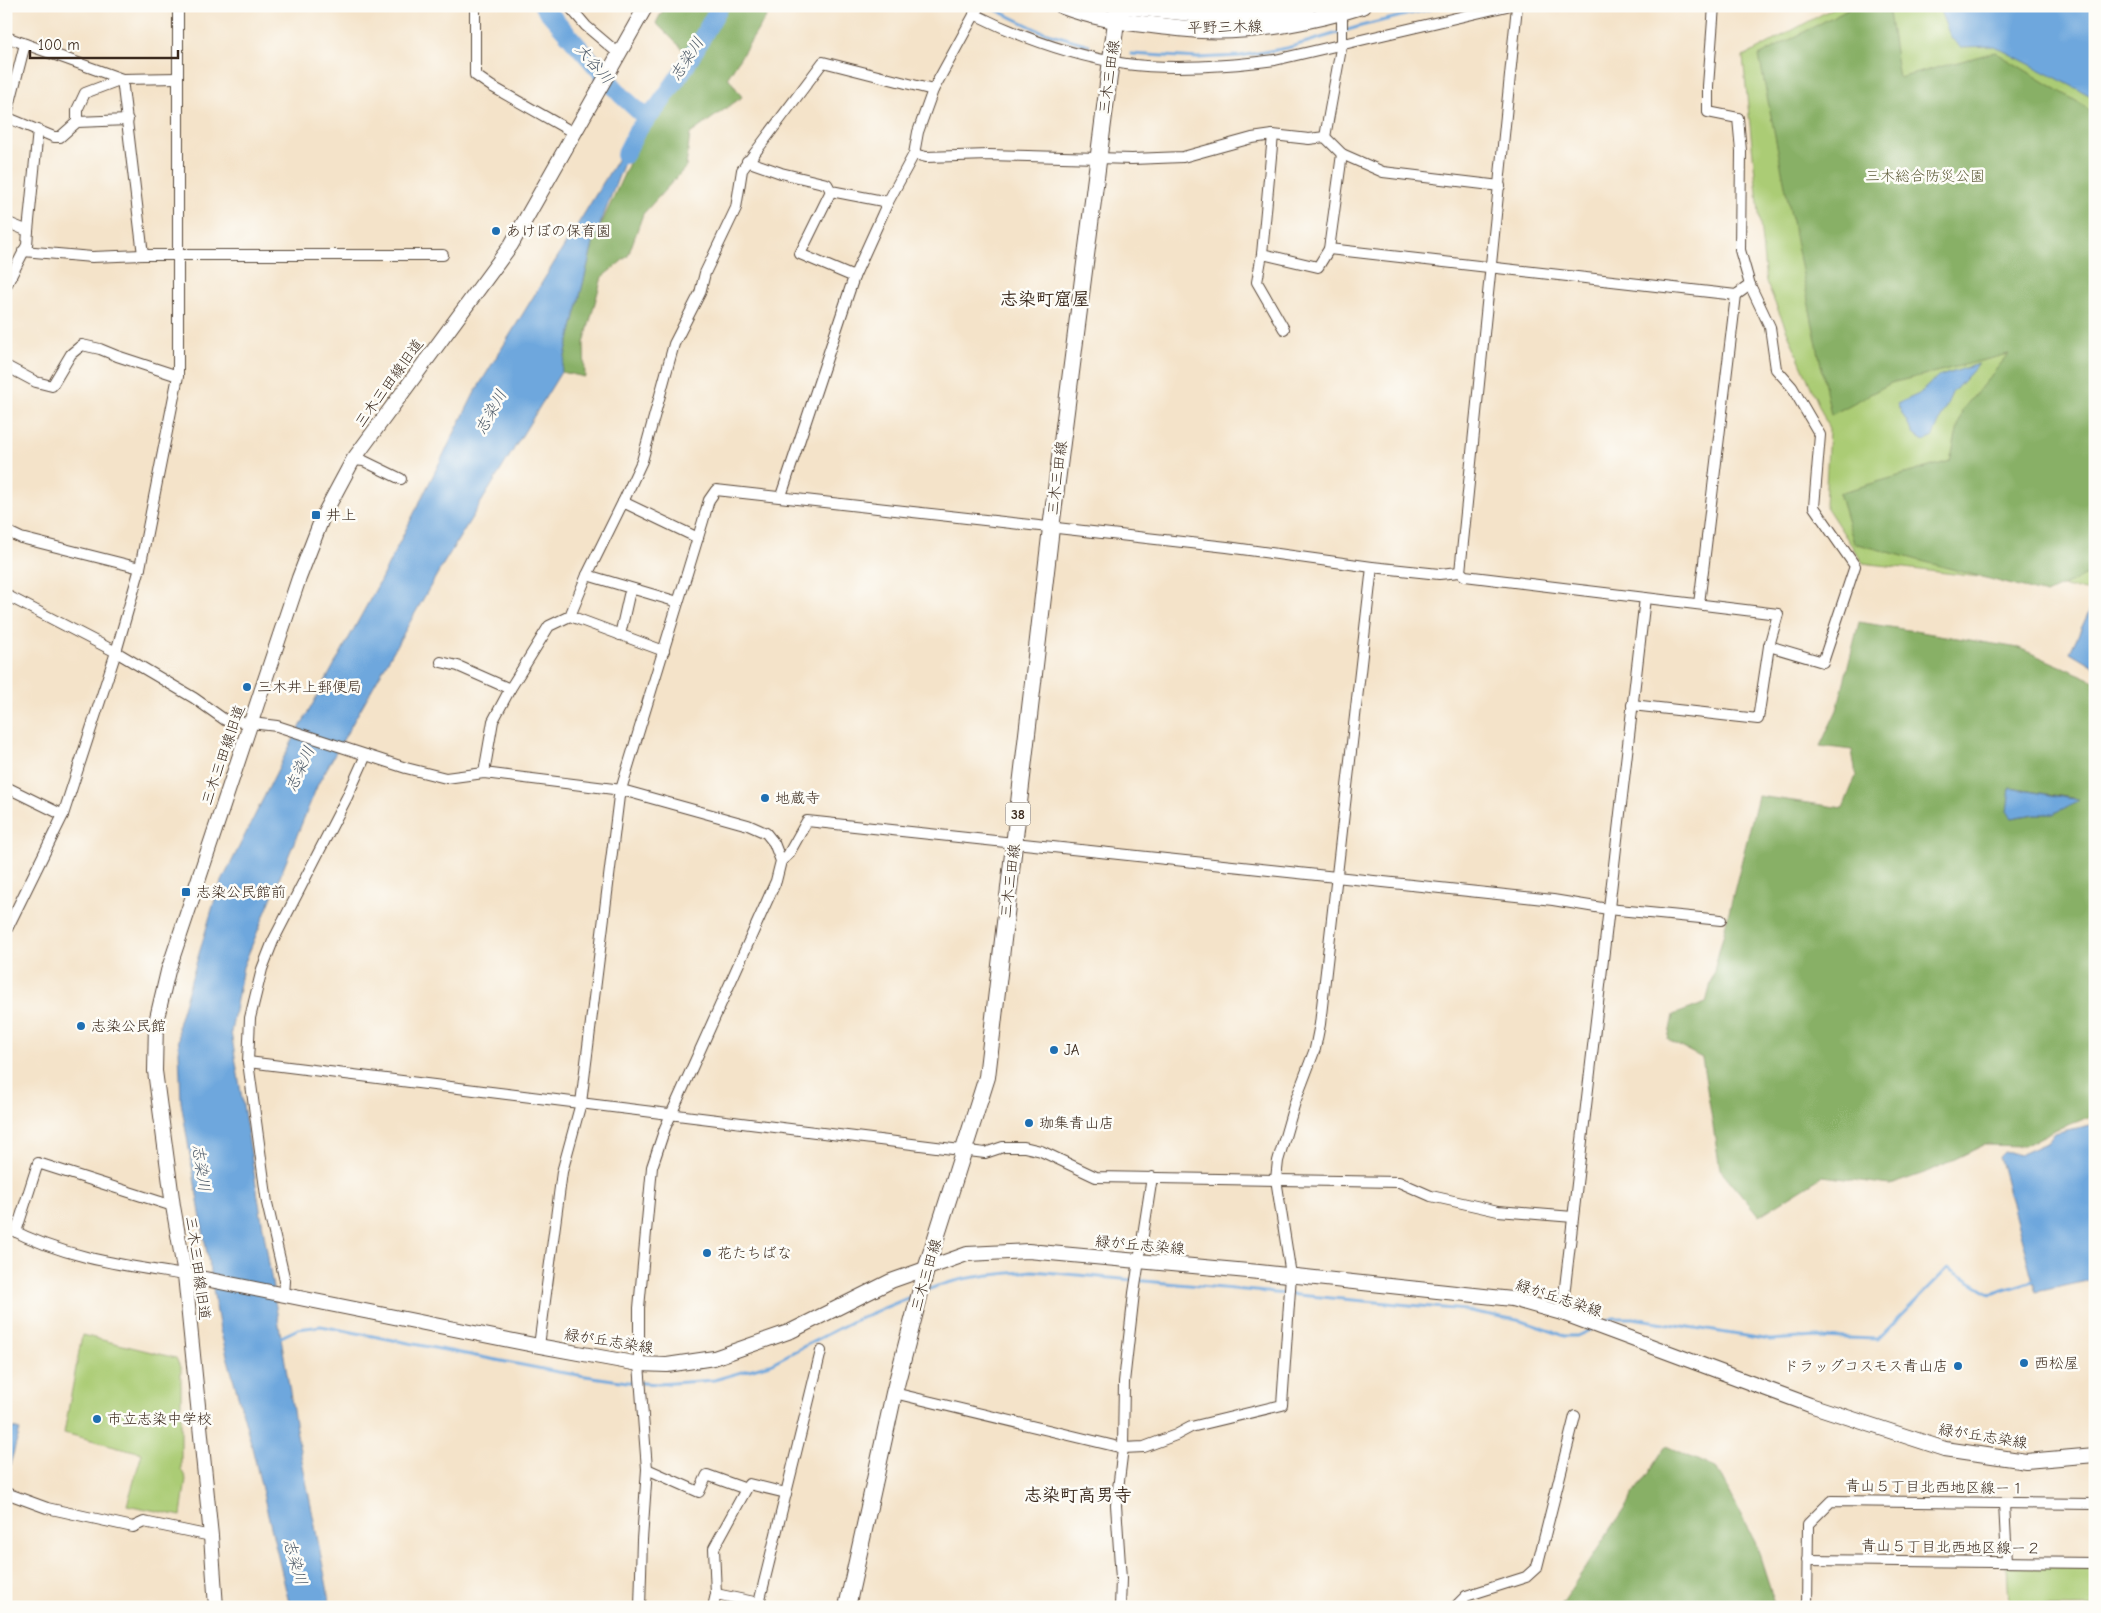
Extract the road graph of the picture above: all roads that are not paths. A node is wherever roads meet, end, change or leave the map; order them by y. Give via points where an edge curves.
1 (178, 6) edge
2 (475, 6) edge
3 (569, 6) edge
4 (646, 6) edge
5 (1063, 6) edge
6 (1307, 6) edge
7 (1362, 6) edge
8 (1507, 6) edge
9 (1517, 6) edge
10 (1714, 6) edge
11 (977, 10) edge
12 (1342, 10) edge
13 (1119, 11) edge
14 (6, 37) edge
15 (1342, 43) junction
16 (25, 44) junction
17 (619, 54) junction
18 (1110, 61) junction
19 (178, 78) junction
20 (122, 79) junction
21 (933, 90) junction
22 (6, 118) edge
23 (128, 120) junction
24 (77, 122) junction
25 (38, 130) junction
26 (574, 133) junction
27 (1273, 135) junction
28 (1325, 138) junction
29 (914, 154) junction
30 (1342, 154) junction
31 (1098, 158) junction
32 (747, 161) junction
33 (1500, 186) junction
34 (831, 191) junction
35 (888, 202) junction
36 (6, 222) edge
37 (28, 231) junction
38 (1329, 249) junction
39 (23, 251) junction
40 (1262, 254) junction
41 (143, 255) junction
42 (443, 255) dead end
43 (178, 256) junction
44 (1491, 268) junction
45 (854, 277) junction
46 (1750, 285) junction
47 (6, 286) edge
48 (1736, 295) junction
49 (1284, 329) dead end
50 (6, 366) edge
51 (178, 376) junction
52 (353, 460) junction
53 (401, 479) dead end
54 (781, 496) junction
55 (623, 502) junction
56 (1051, 528) junction
57 (6, 531) edge
58 (698, 538) junction
59 (1372, 567) junction
60 (140, 568) junction
61 (1460, 572) junction
62 (588, 575) junction
63 (633, 589) junction
64 (6, 595) edge
65 (1644, 598) junction
66 (678, 602) junction
67 (1699, 604) junction
68 (570, 616) junction
69 (620, 635) junction
70 (1769, 646) junction
71 (116, 652) junction
72 (664, 652) junction
73 (441, 662) dead end
74 (510, 690) junction
75 (1632, 705) junction
76 (252, 722) junction
77 (366, 755) junction
78 (484, 772) junction
79 (6, 787) edge
80 (622, 790) junction
81 (63, 815) junction
82 (1015, 842) junction
83 (781, 861) junction
84 (1336, 878) junction
85 (1608, 908) junction
86 (1721, 920) dead end
87 (6, 931) edge
88 (248, 1062) junction
89 (582, 1103) junction
90 (673, 1113) junction
91 (965, 1149) junction
92 (1152, 1177) junction
93 (1276, 1179) junction
94 (173, 1206) junction
95 (1573, 1217) junction
96 (11, 1230) edge
97 (1139, 1261) junction
98 (927, 1266) junction
99 (185, 1275) junction
100 (1292, 1275) junction
101 (284, 1295) junction
102 (1562, 1313) junction
103 (539, 1346) junction
104 (821, 1351) dead end
105 (639, 1364) junction
106 (894, 1393) junction
107 (1575, 1416) dead end
108 (1123, 1448) junction
109 (2095, 1455) edge
110 (647, 1469) junction
111 (746, 1489) junction
112 (6, 1493) edge
113 (786, 1494) junction
114 (2004, 1504) junction
115 (2095, 1504) edge
116 (211, 1536) junction
117 (1807, 1560) junction
118 (2007, 1562) junction
119 (2095, 1563) edge
120 (716, 1594) junction
121 (216, 1607) edge
122 (640, 1607) edge
123 (713, 1607) edge
124 (847, 1607) edge
125 (1120, 1607) edge
126 (1455, 1607) edge
127 (1807, 1607) edge

1 - 19 street
2 - 26 street via 475,74
3 - 17 street via 586,26
4 - 17 street, 三木三田線旧道
5 - 13 main road, 三木三田線 via 1080,13
6 - 13 main road, 平野三木線 via 1230,17
7 - 12 main road, 平野三木線
8 - 15 street
9 - 33 street
10 - 46 street via 1708,112 1738,118 1740,250
11 - 18 street via 1030,40
11 - 21 street
12 - 13 main road, 平野三木線 via 1283,24 1202,31
12 - 15 street
13 - 18 main road, 三木三田線 / 38
14 - 16 street
15 - 18 street via 1275,60 1242,64 1152,66
15 - 28 street
16 - 20 street
16 - 22 street
17 - 26 street, 三木三田線旧道
18 - 31 main road, 三木三田線 / 38
19 - 20 street
19 - 43 street
20 - 23 street
20 - 24 street via 86,93 77,110
21 - 29 street
21 - 32 street via 823,62
22 - 25 street
23 - 24 street
23 - 41 street
24 - 25 street via 60,137
25 - 37 street
26 - 52 street, 三木三田線旧道 via 510,245
27 - 28 street
27 - 31 street via 1183,157
27 - 40 street
28 - 30 street
29 - 31 street via 926,157
29 - 35 street
30 - 33 street via 1383,172
30 - 38 street
31 - 56 main road, 三木三田線 / 38
32 - 34 street via 827,184
32 - 55 street via 742,170 736,208 705,273 700,293 674,344 642,461
33 - 44 street
34 - 35 street
34 - 45 street via 800,254
35 - 45 street
36 - 37 street
37 - 39 street
38 - 40 street via 1318,267
38 - 44 street
39 - 41 street via 92,257
39 - 47 street
40 - 49 street via 1256,282
41 - 43 street
42 - 43 street
43 - 51 street
44 - 48 street
44 - 61 street
45 - 54 street
46 - 48 street
46 - 70 street via 1770,327 1776,369 1792,386 1820,436 1814,507 1855,566 1823,662
48 - 67 street
50 - 51 street via 36,382 52,386 71,354 82,345
51 - 60 street
52 - 53 street via 364,461
52 - 76 street, 三木三田線旧道 via 323,516
54 - 56 street
54 - 58 street via 716,490
55 - 58 street
55 - 62 street
56 - 59 street
56 - 82 main road, 三木三田線 / 38
57 - 60 street via 21,538
58 - 66 street
59 - 61 street via 1439,574
59 - 84 street
60 - 71 street
61 - 65 street via 1465,576
62 - 63 street
62 - 68 street
63 - 66 street
63 - 69 street
64 - 71 street
65 - 67 street
65 - 75 street
66 - 72 street
67 - 70 street via 1778,614
68 - 69 street
68 - 74 street via 549,626
69 - 72 street
70 - 75 street via 1758,719
71 - 76 street via 225,720
71 - 81 street
72 - 80 street
73 - 74 street via 458,666
74 - 78 street via 492,721
75 - 85 street
76 - 77 street via 277,726
76 - 94 street, 三木三田線旧道 via 168,971 156,1022 154,1071
77 - 78 street via 446,778
77 - 88 street via 273,941 250,1018
78 - 80 street
79 - 81 street
80 - 83 street via 748,824 766,833
80 - 89 street
81 - 87 street
82 - 83 street via 807,821 788,855
82 - 84 street
82 - 91 main road, 三木三田線 / 38 via 987,1077
83 - 90 street via 776,881
84 - 85 street
84 - 93 street via 1320,1024 1315,1049 1295,1102
85 - 86 street
85 - 95 street
88 - 89 street
88 - 101 street via 267,1203 285,1281
89 - 90 street
89 - 103 street via 562,1172
90 - 91 street
90 - 105 street via 652,1167 640,1298
91 - 92 street via 985,1153 1024,1147 1041,1151 1096,1177
91 - 98 main road, 三木三田線 / 38
92 - 93 street
92 - 97 street
93 - 95 street via 1399,1182 1431,1196 1498,1211
93 - 100 street
94 - 96 street via 38,1163
94 - 99 street, 三木三田線旧道
95 - 102 street
96 - 99 street via 62,1252 110,1264
97 - 98 street, 緑が丘志染線 via 1028,1251 967,1254
97 - 100 street, 緑が丘志染線
97 - 108 street via 1124,1382
98 - 105 street, 緑が丘志染線 via 791,1330 714,1358 667,1365
98 - 106 main road, 三木三田線 / 38
99 - 101 street, 緑が丘志染線
99 - 116 street, 三木三田線旧道
100 - 102 street, 緑が丘志染線 via 1512,1299
100 - 108 street via 1282,1405 1191,1427 1144,1447
101 - 103 street, 緑が丘志染線
102 - 109 street, 緑が丘志染線 via 1810,1405 1945,1449 2026,1461
103 - 105 street, 緑が丘志染線
104 - 113 street
105 - 110 street
106 - 108 street
106 - 124 main road, 三木三田線 / 38
107 - 126 street via 1538,1567 1526,1577 1466,1596
108 - 125 street via 1116,1506
110 - 111 street via 698,1492 707,1476
110 - 122 street
111 - 113 street via 749,1484
111 - 120 street via 714,1548
112 - 116 street via 47,1508 133,1527 144,1522
113 - 120 street via 758,1603
114 - 115 street, 青山５丁目北西地区線ー１
114 - 117 street, 青山５丁目北西地区線ー１ via 1831,1500 1808,1524
114 - 118 street
116 - 121 street, 三木三田線旧道
117 - 118 street, 青山５丁目北西地区線ー２
117 - 127 street, 青山５丁目北西地区線ー１
118 - 119 street, 青山５丁目北西地区線ー２
120 - 123 street

